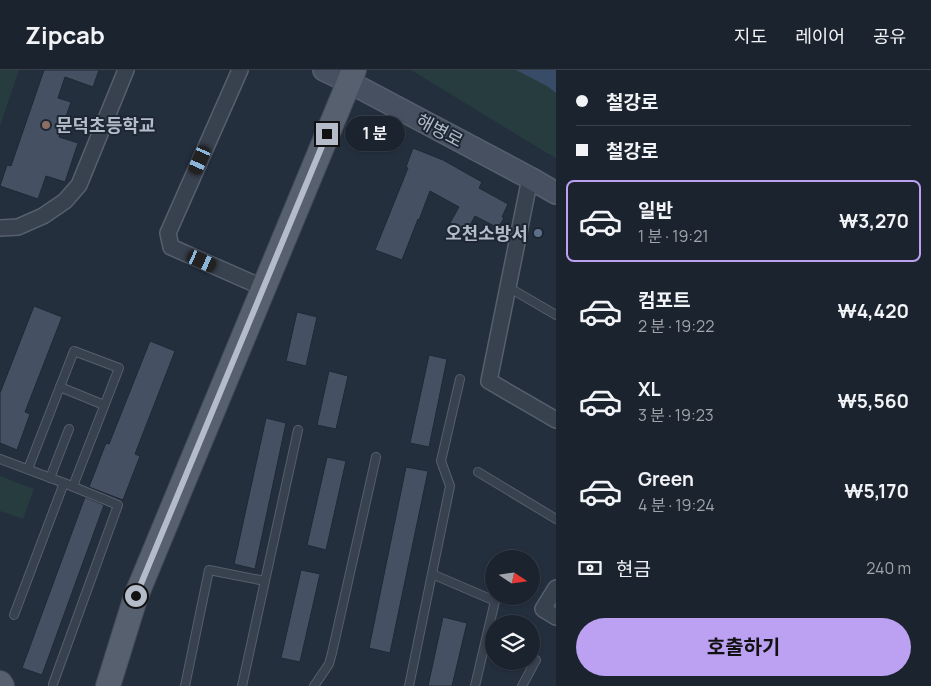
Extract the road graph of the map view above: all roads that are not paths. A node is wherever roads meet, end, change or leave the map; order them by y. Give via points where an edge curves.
1 (126, 70) edge
2 (240, 70) edge
3 (324, 70) edge
4 (351, 76) edge
5 (530, 178) junction
6 (556, 193) edge
7 (0, 228) edge
8 (508, 287) junction
9 (264, 288) junction
10 (556, 315) edge
11 (460, 379) dead end
12 (60, 387) junction
13 (104, 405) junction
14 (556, 420) edge
15 (68, 429) dead end
16 (298, 430) dead end
17 (376, 457) dead end
18 (0, 459) edge
19 (28, 469) junction
20 (478, 472) dead end
21 (50, 478) junction
22 (64, 483) junction
23 (73, 486) junction
24 (556, 519) edge
25 (432, 574) junction
26 (265, 581) junction
27 (556, 588) edge
28 (14, 615) dead end
29 (556, 617) edge
30 (531, 670) edge
31 (53, 684) dead end
32 (108, 686) edge
33 (185, 686) edge
34 (242, 686) edge
35 (314, 686) edge
36 (409, 686) edge
37 (475, 686) edge
38 (522, 686) edge

1 - 7 street via 79,185 65,201 43,216 18,227
2 - 9 street via 168,233 171,247
3 - 4 main road, 해병로
4 - 5 main road, 해병로
4 - 9 main road
5 - 6 main road, 해병로
5 - 8 street
8 - 10 lane
8 - 14 street via 489,381
9 - 32 main road via 136,596
11 - 25 lane via 441,461 450,486
12 - 13 lane
12 - 13 lane via 74,351 119,368
12 - 19 lane
13 - 23 lane
15 - 21 lane
16 - 26 lane
17 - 35 lane via 332,653
18 - 19 lane
19 - 21 lane
20 - 24 lane
21 - 22 lane
22 - 23 lane
22 - 28 lane
23 - 31 lane via 118,504
25 - 36 lane
25 - 37 lane via 495,601
26 - 33 lane via 209,570
26 - 34 lane
27 - 29 street via 543,609
30 - 38 lane

